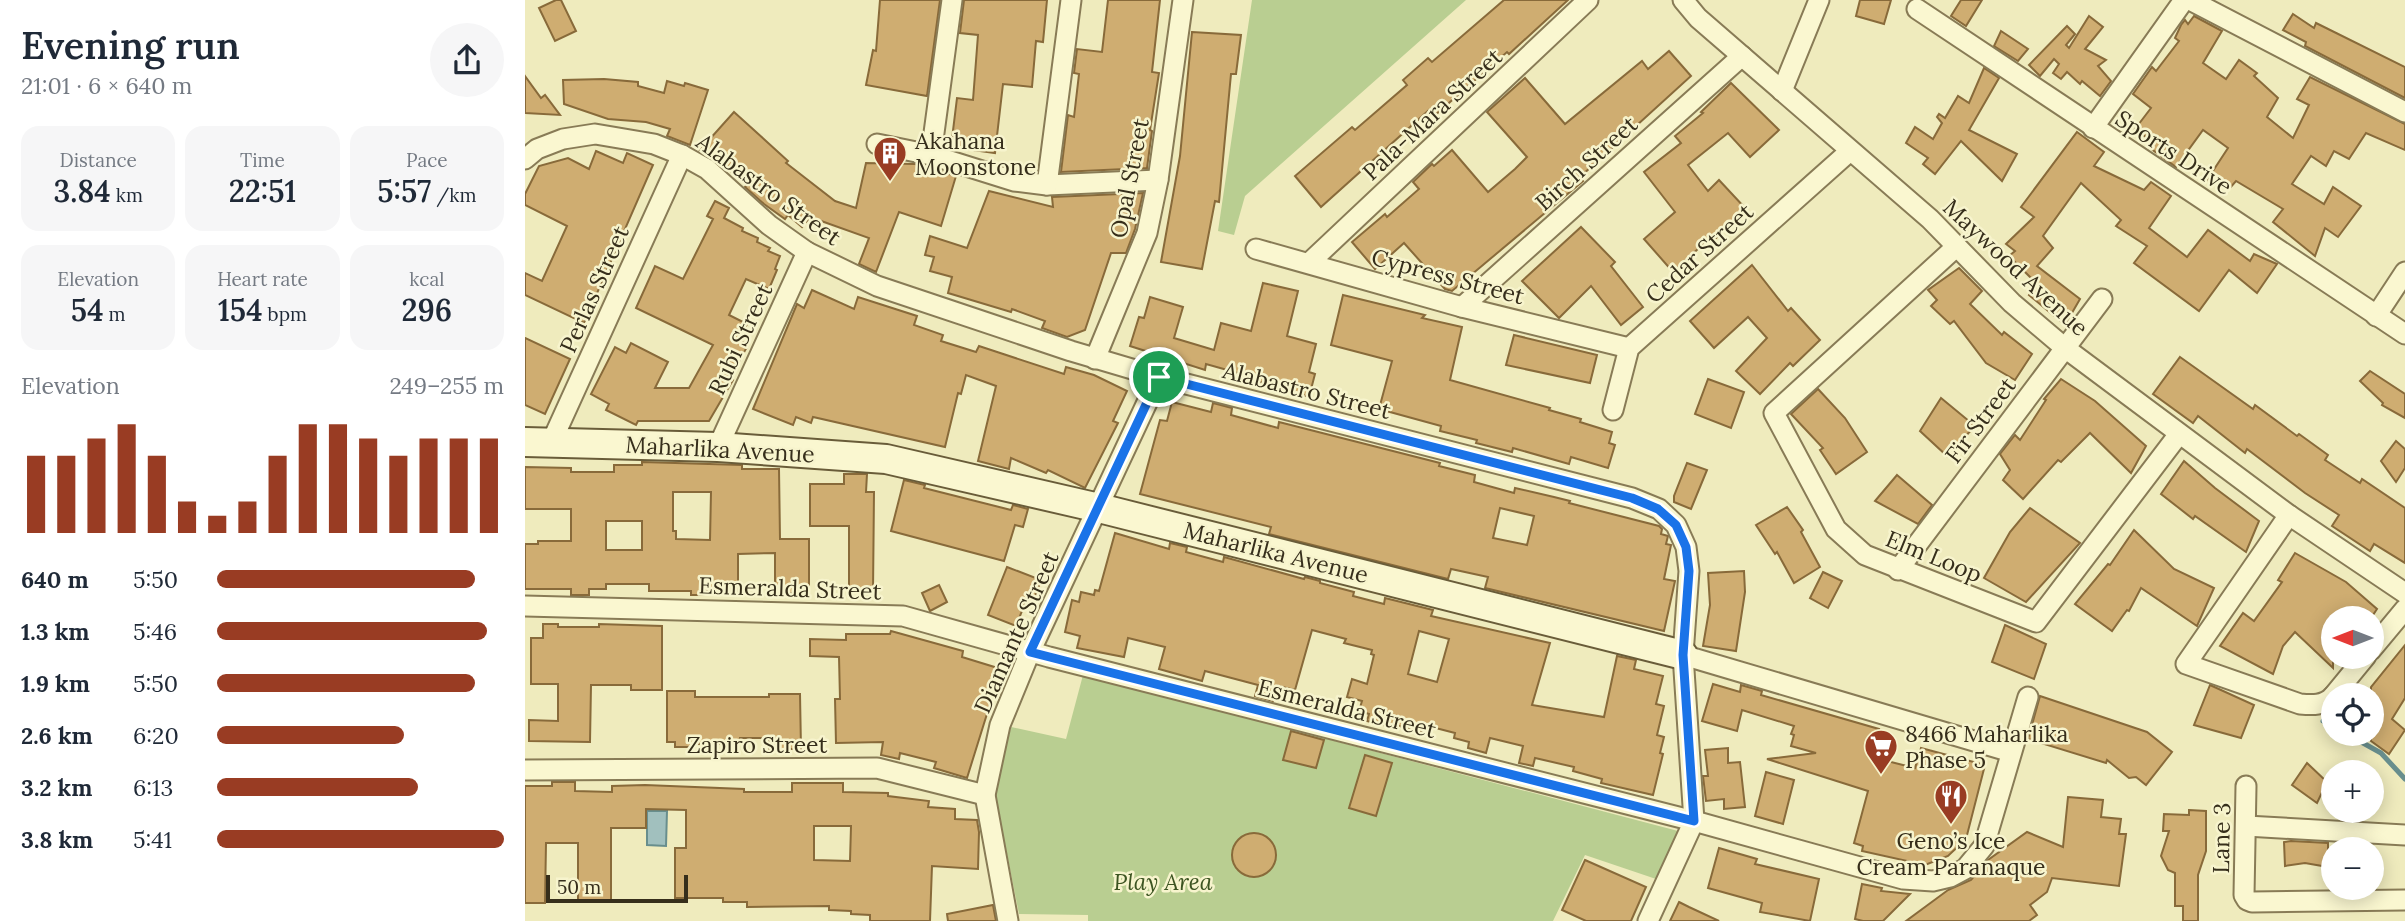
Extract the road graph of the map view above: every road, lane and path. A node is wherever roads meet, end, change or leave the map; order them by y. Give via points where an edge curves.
1 (952, 0) edge
2 (1071, 0) edge
3 (1183, 0) edge
4 (1588, 0) edge
5 (1683, 0) edge
6 (1819, 0) edge
7 (2184, 0) edge
8 (2190, 0) edge
9 (1917, 9) dead end
10 (1742, 56) junction
11 (1782, 91) junction
12 (2405, 112) edge
13 (2093, 128) junction
14 (877, 144) dead end
15 (1850, 152) junction
16 (682, 155) junction
17 (931, 155) junction
18 (525, 159) edge
19 (1158, 180) junction
20 (1047, 185) junction
21 (1956, 247) junction
22 (1256, 249) dead end
23 (807, 251) junction
24 (1309, 263) junction
25 (2405, 272) edge
26 (2102, 299) dead end
27 (1462, 307) junction
28 (2377, 316) junction
29 (2405, 334) edge
30 (1629, 348) junction
31 (2065, 348) junction
32 (1095, 359) junction
33 (1159, 377) junction
34 (1613, 410) dead end
35 (2179, 434) junction
36 (538, 442) edge
37 (718, 447) junction
38 (1099, 508) junction
39 (2290, 515) junction
40 (1898, 570) junction
41 (2405, 593) edge
42 (525, 606) edge
43 (2405, 609) edge
44 (2384, 634) edge
45 (1030, 652) junction
46 (1683, 655) junction
47 (2355, 669) edge
48 (2343, 683) edge
49 (2028, 697) dead end
50 (2321, 703) edge
51 (2011, 752) junction
52 (525, 770) edge
53 (2246, 786) dead end
54 (985, 795) junction
55 (1694, 821) junction
56 (2246, 826) junction
57 (2405, 835) edge
58 (2405, 900) edge
59 (1008, 921) edge
60 (1648, 921) edge

1 - 17 street
2 - 20 street
3 - 19 street, Opal Street
4 - 24 street, Pala-Mara Street
5 - 10 street, Maywood Avenue
6 - 11 street
7 - 13 street
8 - 12 street
9 - 13 street, Sports Drive
10 - 11 street, Maywood Avenue
10 - 27 street, Birch Street
11 - 15 street, Maywood Avenue
13 - 28 street, Sports Drive
14 - 17 street
15 - 21 street, Maywood Avenue
15 - 30 street, Cedar Street
16 - 18 street, Alabastro Street via 654,144 595,134 563,139
16 - 23 street, Alabastro Street via 706,169 769,225
16 - 36 street, Perlas Street
17 - 20 street via 1014,181
19 - 20 street
19 - 32 street, Opal Street via 1147,233
21 - 31 street, Maywood Avenue
21 - 40 street, Elm Loop via 1774,412 1836,529 1865,555
22 - 24 street, Cypress Street
23 - 32 street, Alabastro Street via 877,286
23 - 37 street, Rubi Street
24 - 27 street, Cypress Street
25 - 28 street
26 - 31 street, Fir Street
27 - 30 street, Cypress Street
28 - 29 street, Sports Drive
30 - 34 street
31 - 35 street, Maywood Avenue
31 - 40 street, Fir Street
32 - 33 street, Alabastro Street
33 - 38 street, Diamante Street
33 - 46 street, Alabastro Street via 1632,498 1658,509 1676,525 1686,547 1689,571
35 - 39 street, Maywood Avenue
35 - 40 street, Elm Loop via 2036,622
36 - 37 street, Maharlika Avenue
37 - 38 street, Maharlika Avenue via 886,459
38 - 45 street, Diamante Street
38 - 46 street, Maharlika Avenue
39 - 41 street, Maywood Avenue
39 - 50 street via 2186,664 2299,704
42 - 45 street, Esmeralda Street via 902,616
43 - 44 street
45 - 54 street, Diamante Street via 1000,725
45 - 55 street, Esmeralda Street
46 - 51 street, Maharlika Avenue
46 - 55 street, Alabastro Street
47 - 48 street
49 - 51 street, Esmeralda Street
51 - 55 street, Esmeralda Street via 1984,846 1965,869 1933,881 1903,879
52 - 54 street, Zapiro Street via 877,768
53 - 56 street, Lane 3
54 - 59 street, Diamante Street
55 - 60 street, Alabastro Street
56 - 57 street
56 - 58 street, Lane 3 via 2247,900

